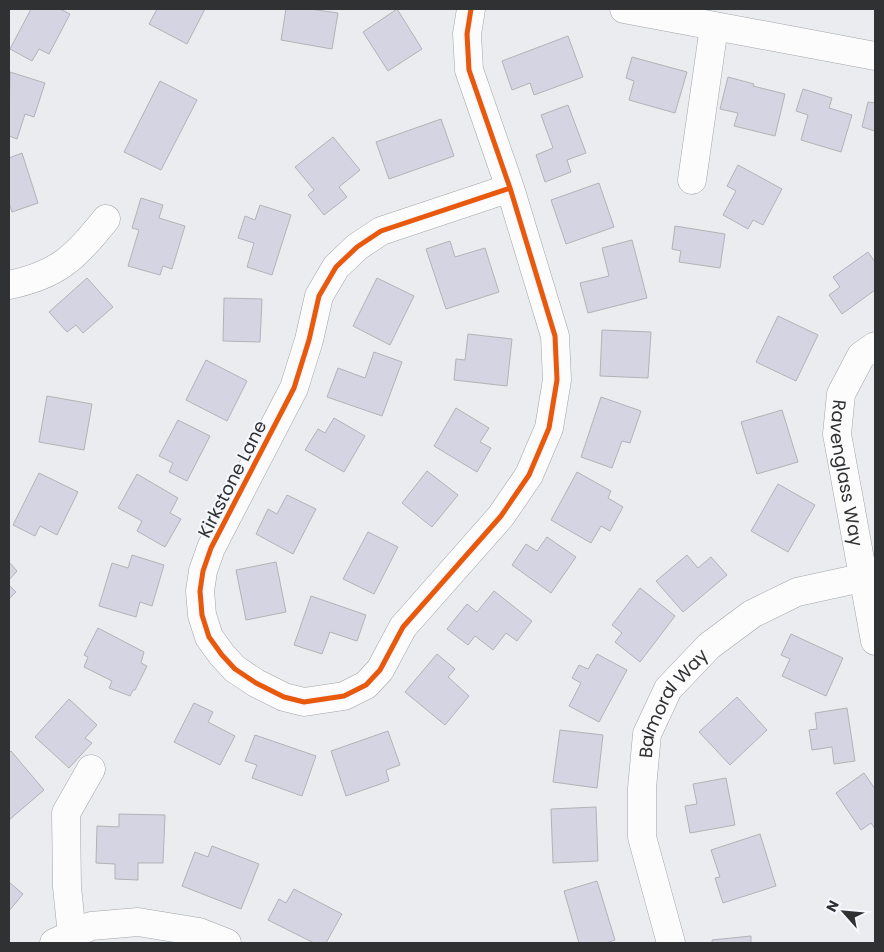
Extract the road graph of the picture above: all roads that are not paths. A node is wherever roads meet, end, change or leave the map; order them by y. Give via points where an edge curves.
1 (470, 9) edge
2 (624, 9) edge
3 (714, 27) junction
4 (875, 56) edge
5 (692, 180) dead end
6 (510, 188) junction
7 (106, 219) dead end
8 (9, 285) edge
9 (875, 346) edge
10 (869, 576) edge
11 (875, 641) edge
12 (91, 769) dead end
13 (63, 939) edge
14 (227, 943) edge
15 (671, 943) edge

1 - 6 street, Kirkstone Lane via 467,34 469,70
2 - 3 street
3 - 4 street
3 - 5 street
6 - 6 street, Kirkstone Lane via 555,336 557,380 549,428 529,475 500,516 403,627 380,670 366,685 344,696 325,700 304,702 284,698 235,669 222,656 209,637 202,615 200,591 202,571 211,548 294,388 319,296 336,267 380,231
7 - 8 street via 83,248 61,266 29,281
9 - 10 street, Ravenglass Way via 861,356 841,394 837,434
10 - 11 street, Ravenglass Way
10 - 15 street, Balmoral Way via 797,592 752,614 709,646 668,689 647,734 642,837
12 - 13 street via 66,813 67,887
13 - 14 street via 91,926 138,922 199,932

